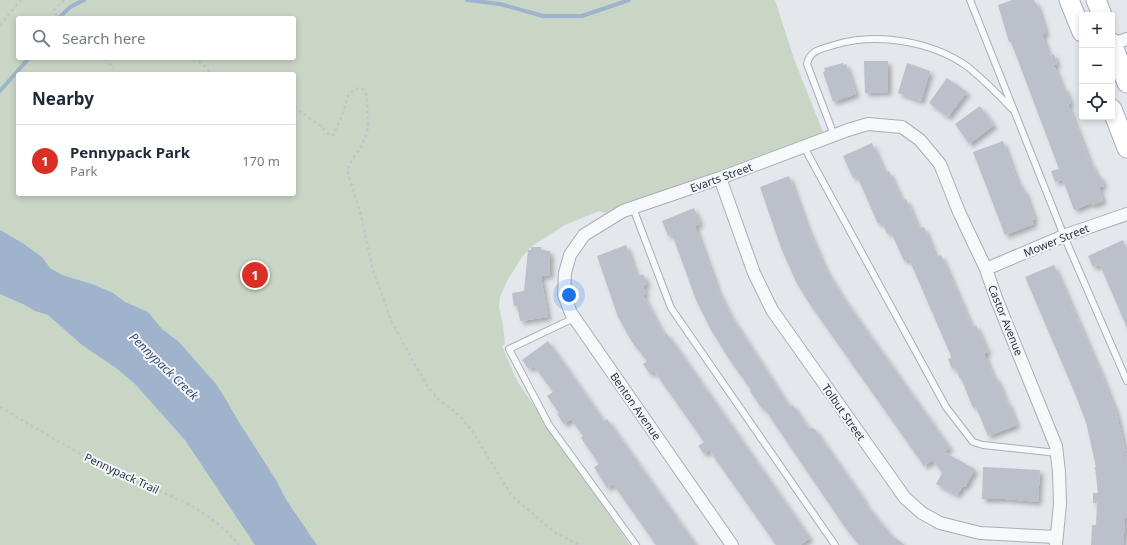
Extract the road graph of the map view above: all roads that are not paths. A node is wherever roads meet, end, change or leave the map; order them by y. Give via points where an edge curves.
1 (970, 0) edge
2 (1069, 0) edge
3 (1096, 0) edge
4 (1101, 12) edge
5 (1079, 25) edge
6 (1127, 39) edge
7 (1115, 43) edge
8 (1114, 48) edge
9 (1127, 83) edge
10 (1015, 112) junction
11 (1115, 117) edge
12 (890, 126) joint
13 (834, 135) junction
14 (804, 147) junction
15 (1127, 148) edge
16 (720, 178) junction
17 (633, 208) junction
18 (1127, 214) edge
19 (1064, 236) junction
20 (568, 260) joint
21 (986, 269) junction
22 (574, 318) junction
23 (1127, 381) edge
24 (1057, 453) junction
25 (1056, 541) edge
26 (636, 545) edge
27 (732, 545) edge
28 (835, 545) edge

1 - 10 lane
2 - 5 main road
3 - 4 main road
6 - 7 street
8 - 9 main road
10 - 13 lane via 967,66 939,51 908,42 886,39 862,40 815,50 808,57 807,64
10 - 19 lane
11 - 15 main road
12 - 13 street, Evarts Street via 868,124
12 - 21 street, Castor Avenue via 902,127 920,140 940,164
13 - 14 street, Evarts Street
14 - 16 street, Evarts Street
14 - 24 lane via 946,407 973,442
16 - 17 street, Evarts Street
16 - 25 street, Tolbut Street via 754,273 772,310 905,498 922,513 940,523 980,533
17 - 20 street, Evarts Street via 623,211 584,235
17 - 28 lane via 671,308
18 - 19 street, Mower Street
19 - 21 street, Mower Street
19 - 23 lane
20 - 22 street, Benton Avenue via 564,295
21 - 24 street, Castor Avenue via 1048,424
22 - 26 lane via 509,349 549,425
22 - 27 street, Benton Avenue
24 - 25 street, Castor Avenue via 1060,504

